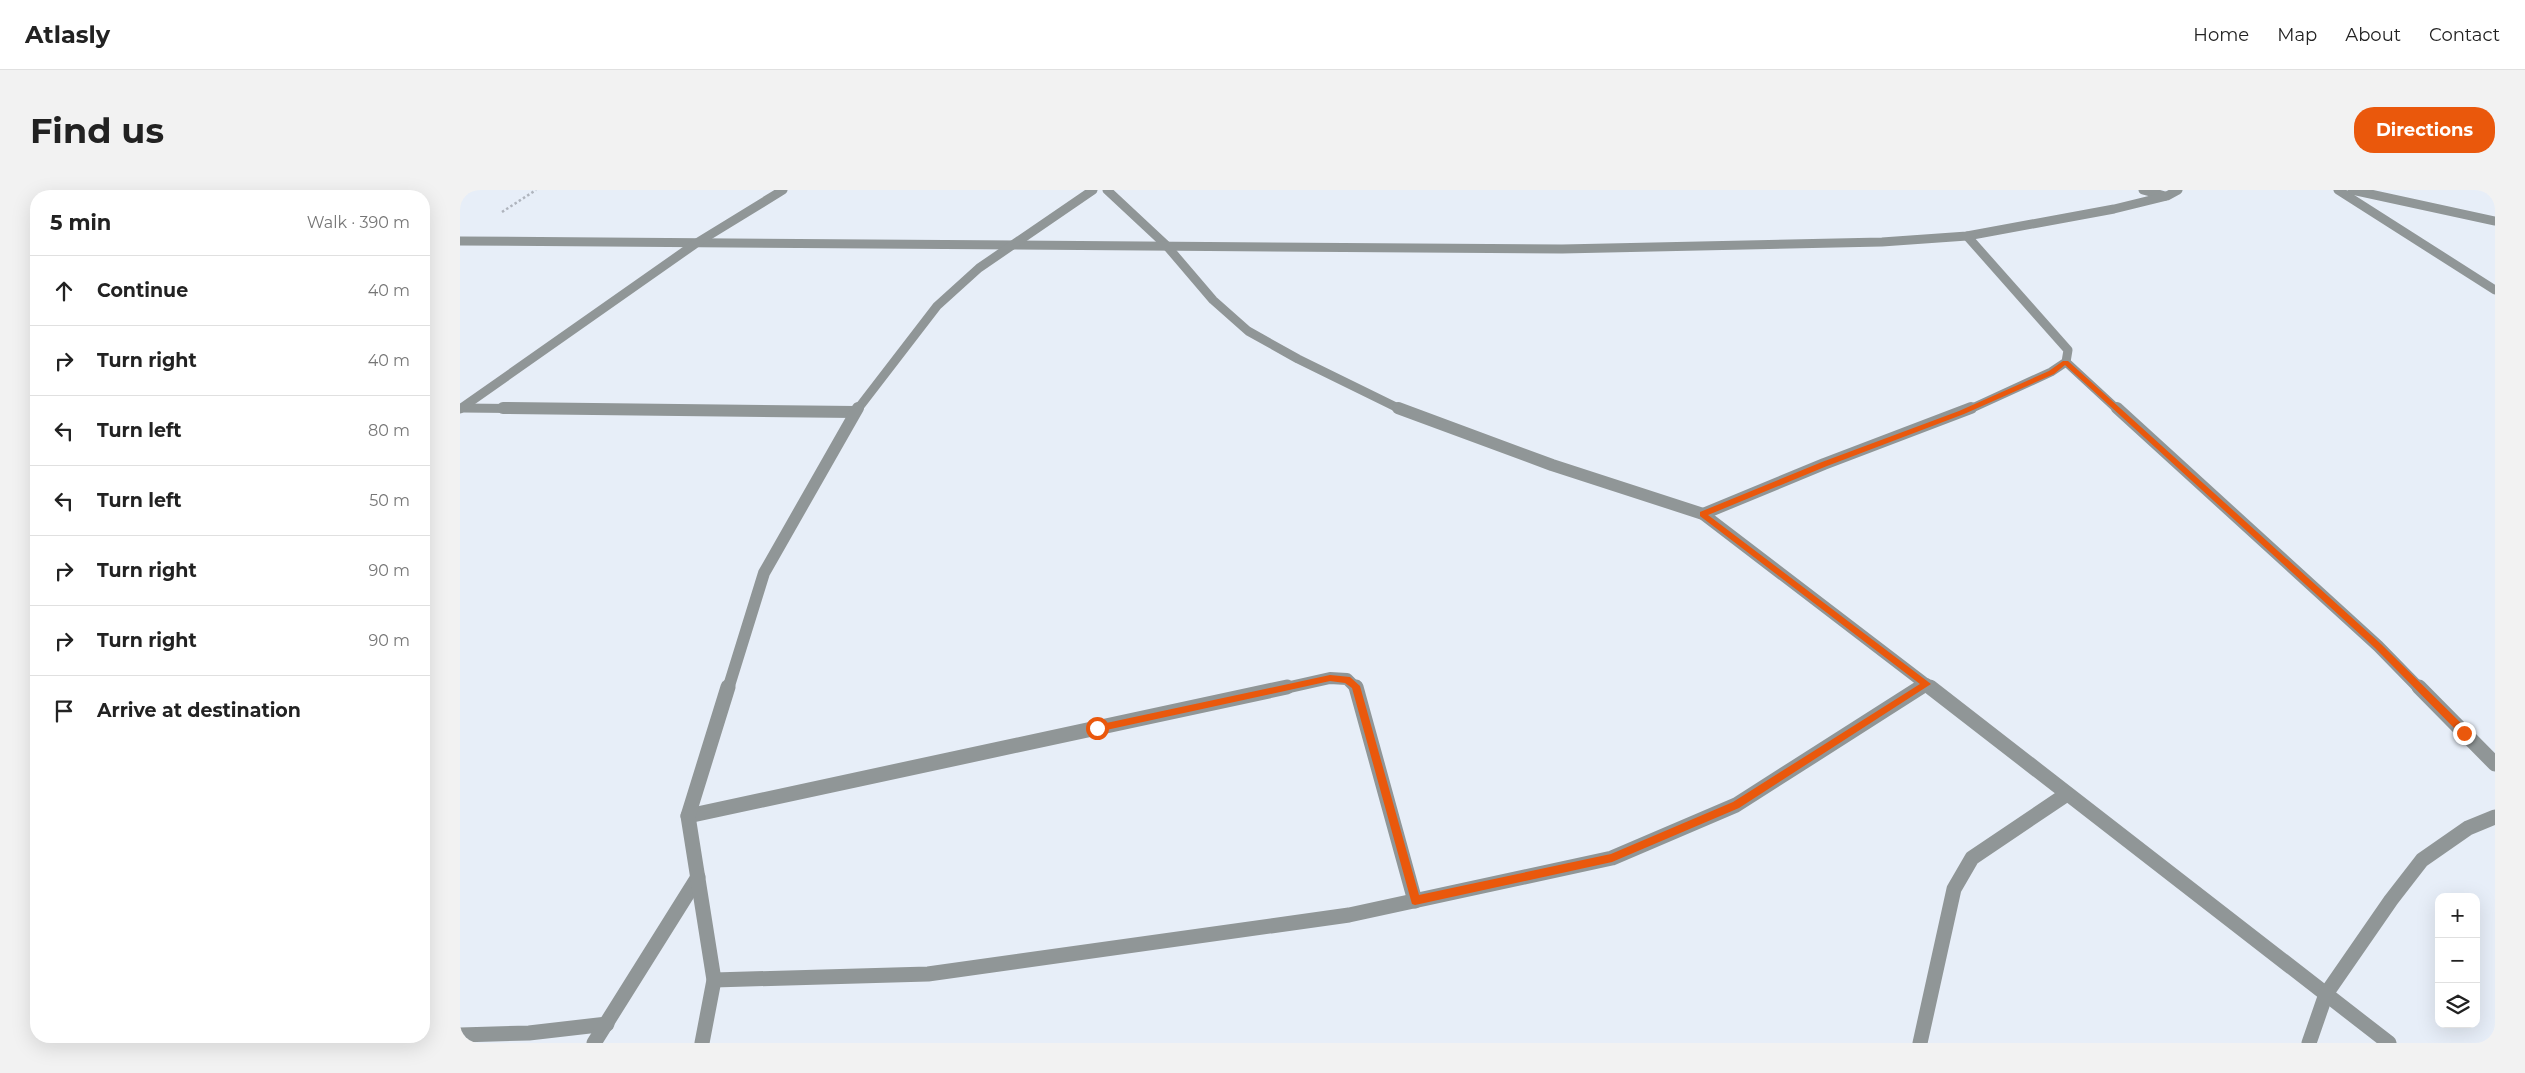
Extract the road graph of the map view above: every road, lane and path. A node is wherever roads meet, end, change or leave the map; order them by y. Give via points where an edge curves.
1 (783, 190) edge
2 (1093, 190) edge
3 (1107, 190) edge
4 (2143, 190) edge
5 (2178, 190) edge
6 (2338, 190) edge
7 (2352, 190) edge
8 (2167, 196) junction
9 (2495, 221) edge
10 (1967, 236) junction
11 (460, 241) edge
12 (695, 244) junction
13 (1166, 245) junction
14 (1014, 246) junction
15 (2495, 290) edge
16 (2066, 362) junction
17 (461, 409) edge
18 (855, 412) junction
19 (1703, 514) junction
20 (1926, 684) junction
21 (2495, 764) edge
22 (2067, 794) junction
23 (688, 816) junction
24 (2495, 817) edge
25 (698, 878) junction
26 (1415, 901) junction
27 (714, 980) junction
28 (2326, 994) junction
29 (607, 1024) junction
30 (460, 1035) edge
31 (594, 1043) edge
32 (702, 1043) edge
33 (1920, 1043) edge
34 (2309, 1043) edge
35 (2389, 1043) edge

1 - 12 street
2 - 14 street
3 - 13 street
4 - 8 street
5 - 8 street
6 - 15 street
7 - 9 street
8 - 10 street
10 - 13 street via 1882,242 1562,249
10 - 16 street via 2065,346 2069,356
11 - 12 street
12 - 14 street
12 - 17 street
13 - 14 street
13 - 19 street via 1213,300 1248,331 1298,359 1397,408 1552,465
14 - 18 street via 979,268 937,306
16 - 19 street via 1961,413
16 - 21 street via 2378,646
17 - 18 street
18 - 23 street via 764,573
19 - 20 street
20 - 22 street
20 - 26 street via 1736,805 1638,847 1612,858
22 - 28 street
22 - 33 street via 1972,858 1954,889
23 - 25 street
23 - 26 street via 1330,678 1346,679 1356,686
24 - 28 street via 2468,828 2422,860
25 - 27 street
25 - 29 street
26 - 27 street via 1349,915 928,974
27 - 32 street
28 - 34 street
28 - 35 street
29 - 30 street via 529,1033
29 - 31 street

